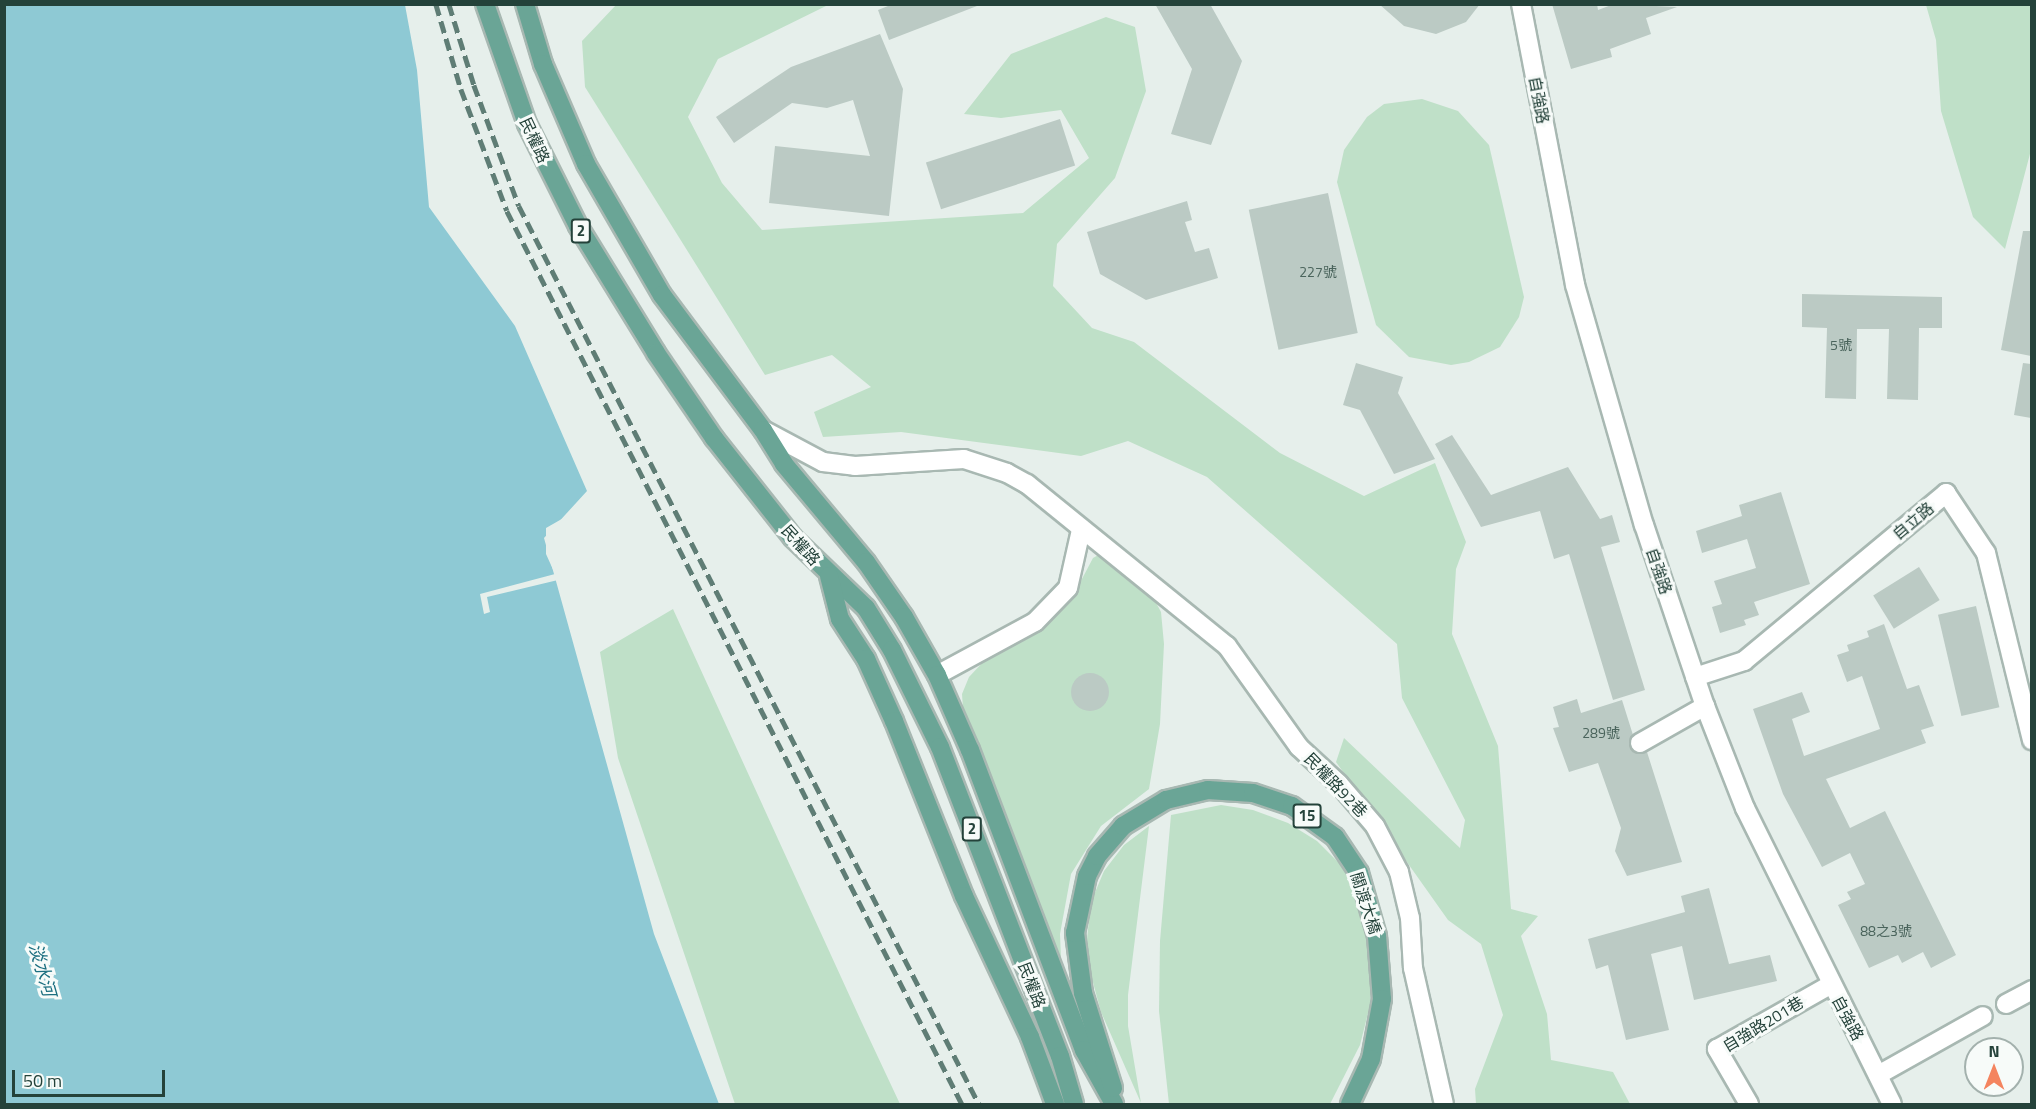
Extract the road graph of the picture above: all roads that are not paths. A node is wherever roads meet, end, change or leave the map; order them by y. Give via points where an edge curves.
1 (484, 4) edge
2 (525, 4) edge
3 (1521, 4) edge
4 (764, 430) junction
5 (1081, 530) junction
6 (829, 576) junction
7 (1179, 610) joint
8 (937, 675) junction
9 (1695, 677) junction
10 (1705, 706) junction
11 (2031, 740) edge
12 (1640, 743) dead end
13 (1830, 985) junction
14 (2031, 990) edge
15 (2006, 1004) dead end
16 (1983, 1016) dead end
17 (1878, 1075) junction
18 (1055, 1104) edge
19 (1074, 1104) edge
20 (1116, 1104) edge
21 (1350, 1104) edge
22 (1444, 1104) edge
23 (1749, 1104) edge
24 (1892, 1104) edge

1 - 6 main road, 民權路 / 2 via 527,124 578,226 714,438
2 - 4 main road, 民權路 / 2 via 543,64 586,164 662,295
3 - 9 street, 自強路 via 1575,285 1644,525
4 - 5 street, 民權路 via 824,462 855,466 942,459 986,464 1027,484
4 - 8 main road, 民權路 / 2 via 784,464 866,562
5 - 7 street, 民權路
5 - 8 street via 1068,588 1035,622
6 - 18 main road via 840,619 866,659 894,721 964,896 1030,1037
6 - 19 main road, 民權路 / 2 via 866,608 920,703 1060,1056
7 - 22 street, 民權路92巷 via 1227,646 1299,747 1339,784 1375,826 1399,872 1410,918 1413,968
8 - 20 main road, 民權路 / 2 via 970,750 1084,1050
9 - 10 street, 自強路
9 - 11 street, 自立路 via 1744,661 1946,493 1986,553
10 - 12 street
10 - 13 street, 自強路 via 1745,808
13 - 17 street, 自強路
13 - 23 street, 自強路201巷 via 1717,1049
14 - 15 street
16 - 17 street
17 - 24 street, 自強路
20 - 21 main road, 關渡大橋 / 15 via 1083,993 1075,933 1077,909 1097,856 1123,826 1166,800 1208,790 1253,793 1292,806 1335,837 1359,873 1377,936 1382,999 1371,1059

